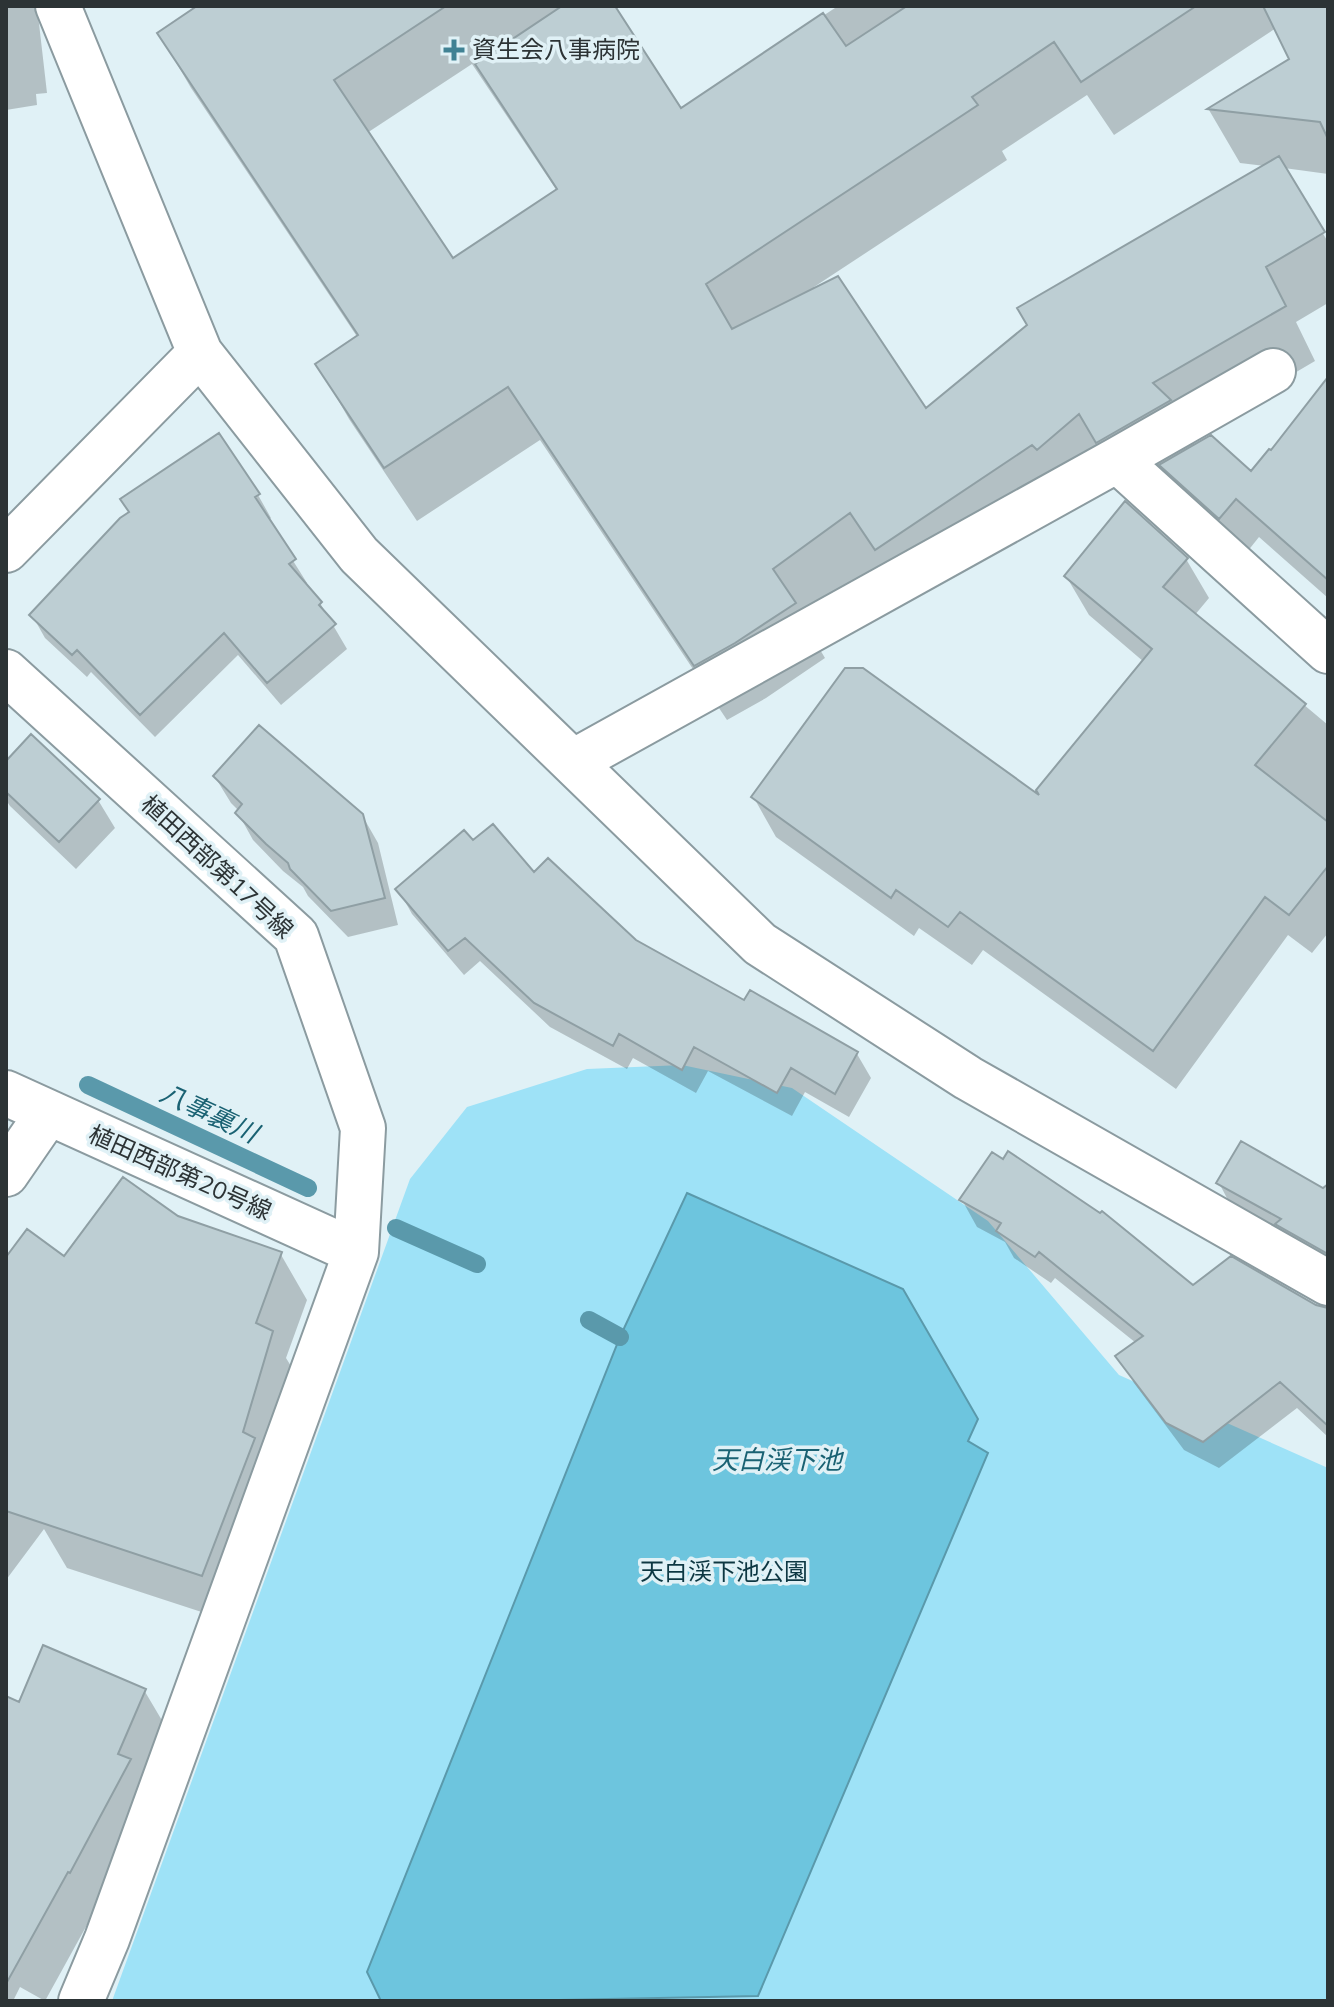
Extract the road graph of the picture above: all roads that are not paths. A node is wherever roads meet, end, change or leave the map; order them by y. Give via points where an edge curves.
1 (58, 6) edge
2 (200, 353) junction
3 (1273, 371) dead end
4 (1117, 460) junction
5 (6, 550) edge
6 (1328, 651) edge
7 (6, 672) edge
8 (573, 762) junction
9 (6, 1093) edge
10 (48, 1113) junction
11 (6, 1174) edge
12 (356, 1252) junction
13 (1328, 1283) edge
14 (81, 2001) edge

1 - 2 street
2 - 5 street
2 - 8 street via 359,555
3 - 4 street
4 - 6 street
4 - 8 street
7 - 12 street, 植田西部第17号線 via 296,936 363,1128
8 - 13 street via 760,944 968,1078
9 - 10 street, 植田西部第20号線
10 - 11 street
10 - 12 street, 植田西部第20号線
12 - 14 street, 植田西部第17号線

